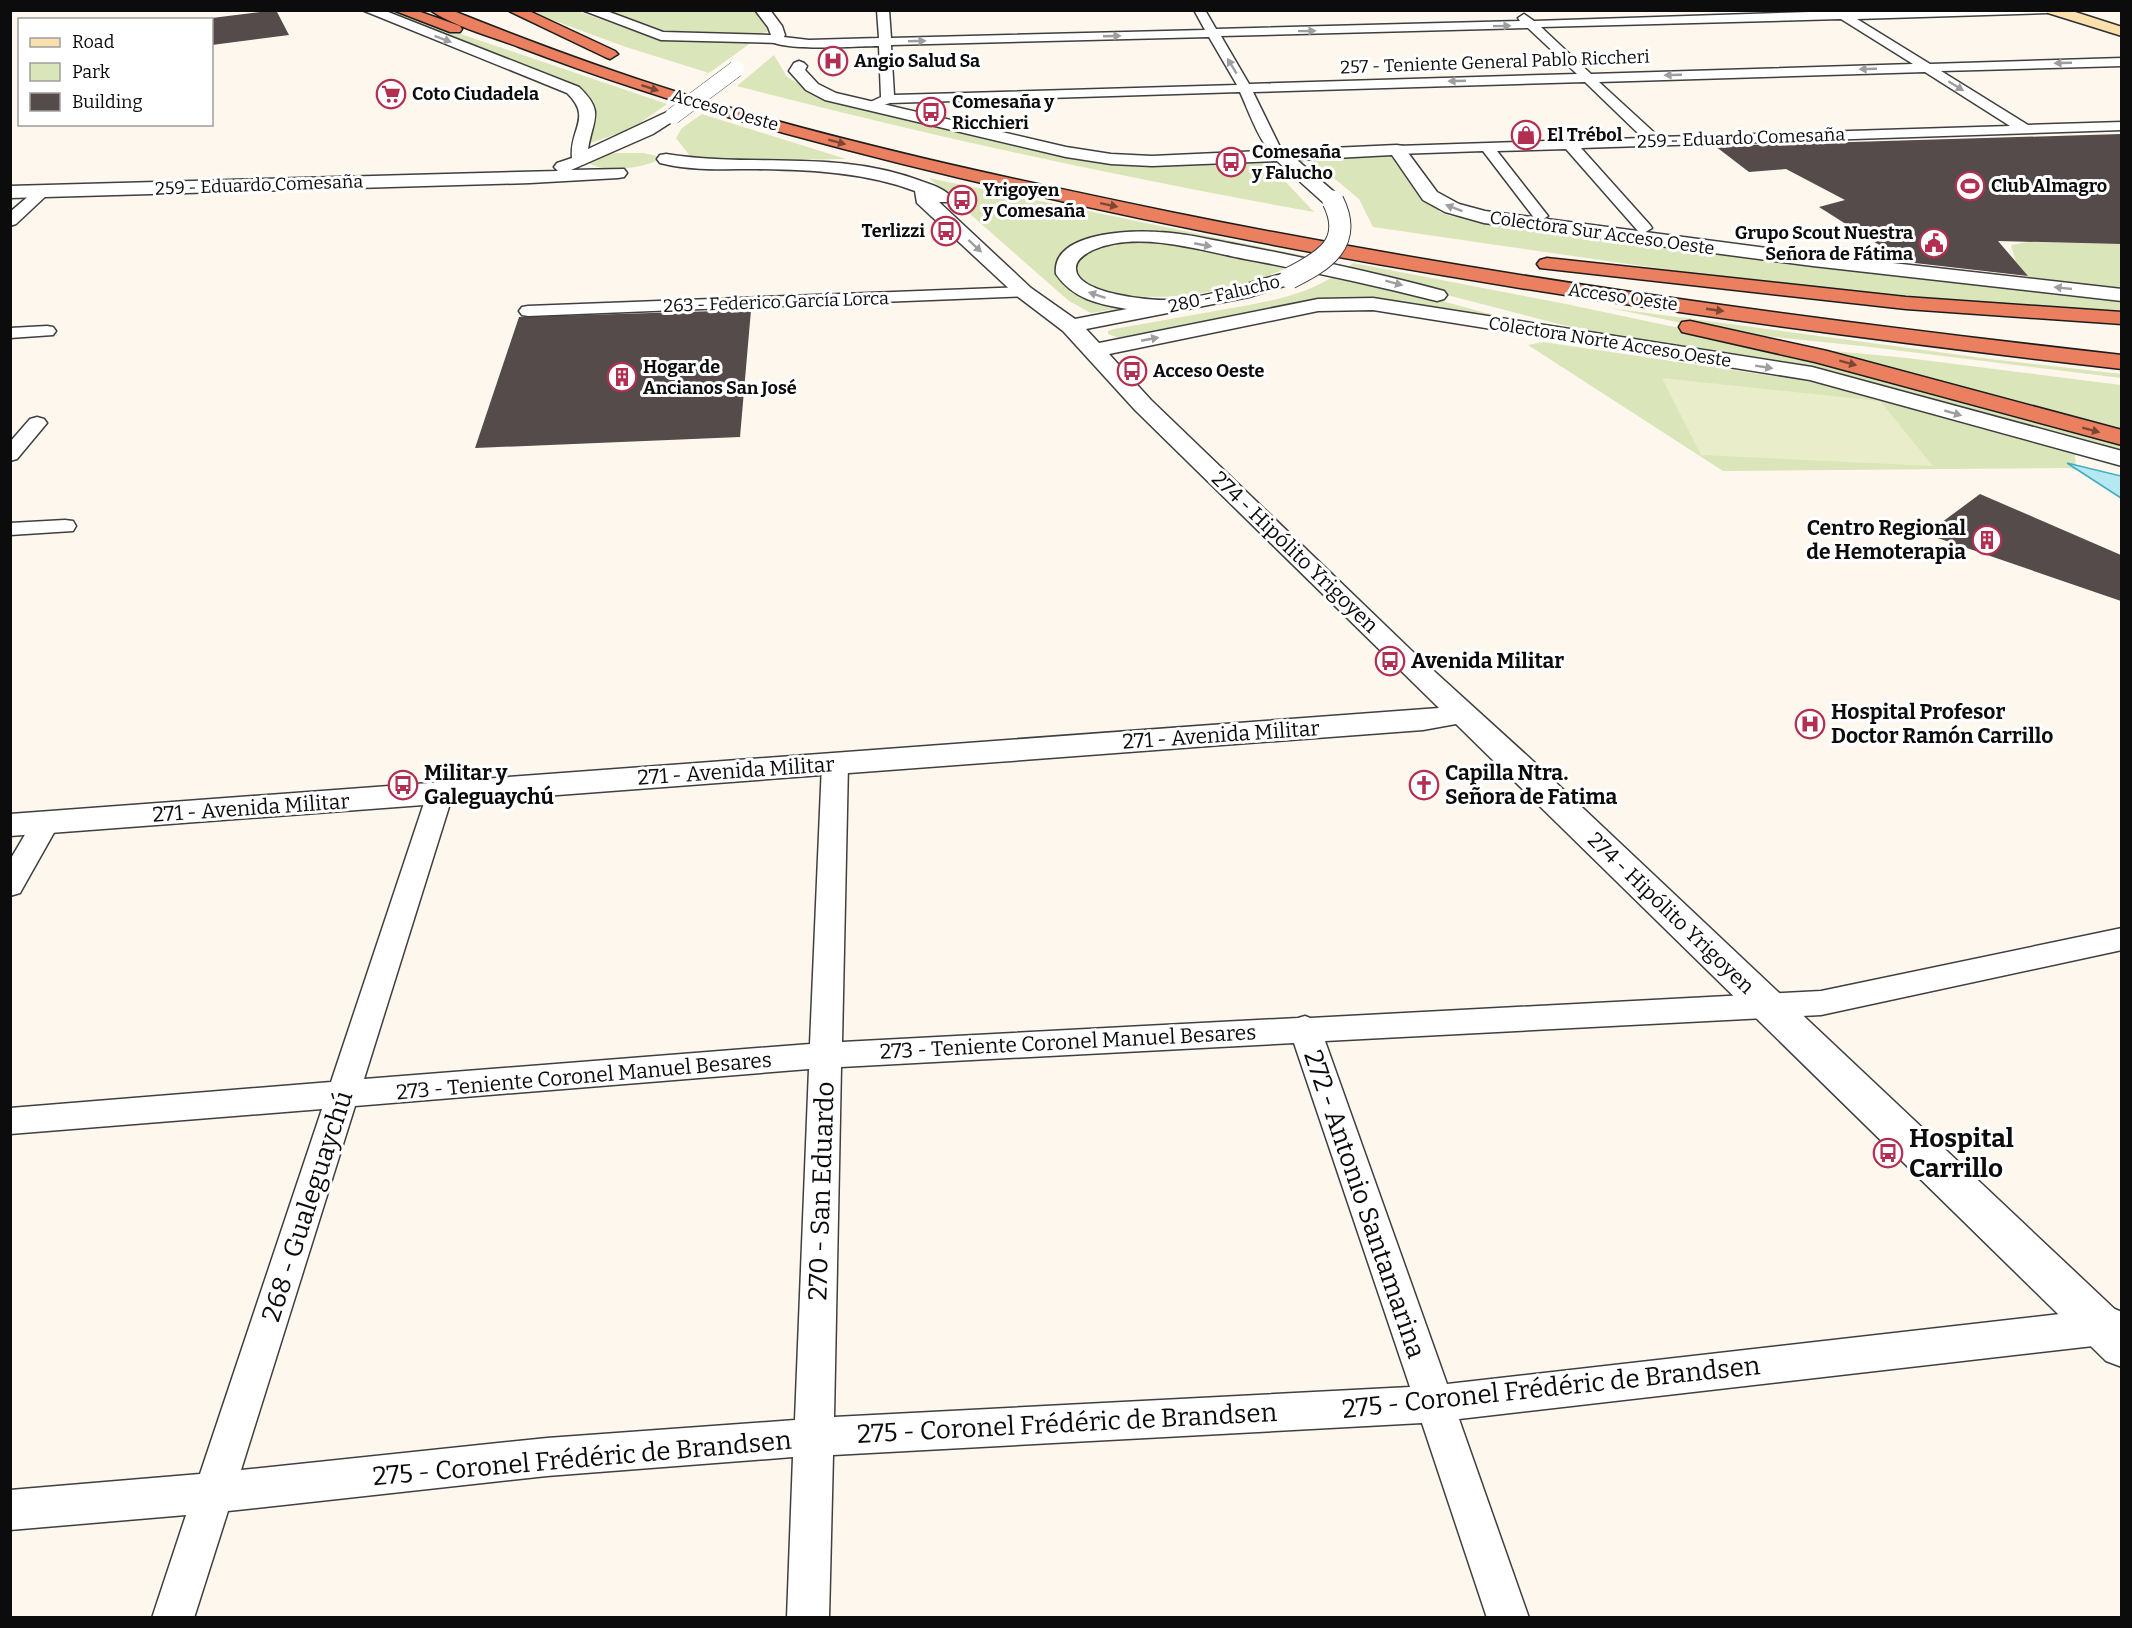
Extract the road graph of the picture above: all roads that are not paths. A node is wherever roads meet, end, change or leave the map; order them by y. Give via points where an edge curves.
1 (369, 10) edge
2 (400, 10) edge
3 (437, 10) edge
4 (485, 10) edge
5 (513, 10) edge
6 (589, 10) edge
7 (762, 10) edge
8 (883, 10) edge
9 (1199, 10) edge
10 (1517, 10) edge
11 (2047, 10) edge
12 (2053, 10) edge
13 (1839, 13) edge
14 (1532, 25) junction
15 (2101, 26) junction
16 (2121, 26) edge
17 (2121, 32) edge
18 (1212, 33) junction
19 (775, 40) junction
20 (884, 42) junction
21 (610, 54) junction
22 (631, 61) dead end
23 (2121, 62) edge
24 (1926, 68) junction
25 (612, 76) junction
26 (1588, 77) junction
27 (685, 79) dead end
28 (1245, 88) junction
29 (730, 92) dead end
30 (888, 99) junction
31 (867, 104) junction
32 (670, 118) junction
33 (2121, 126) edge
34 (2025, 129) junction
35 (1655, 141) junction
36 (1570, 144) junction
37 (934, 147) dead end
38 (1487, 147) junction
39 (1397, 150) junction
40 (1280, 154) junction
41 (584, 158) junction
42 (647, 163) junction
43 (878, 172) joint
44 (507, 178) junction
45 (924, 189) junction
46 (43, 191) junction
47 (10, 192) edge
48 (1164, 198) dead end
49 (1540, 216) dead end
50 (10, 221) edge
51 (1325, 228) dead end
52 (1644, 228) dead end
53 (1359, 234) dead end
54 (1307, 246) junction
55 (1024, 292) junction
56 (2121, 295) edge
57 (1176, 307) junction
58 (528, 311) dead end
59 (2121, 318) edge
60 (1071, 326) junction
61 (47, 331) dead end
62 (2039, 331) dead end
63 (10, 333) edge
64 (1623, 345) junction
65 (1092, 351) junction
66 (2121, 362) edge
67 (37, 423) dead end
68 (2121, 438) edge
69 (10, 455) edge
70 (2121, 459) edge
71 (65, 526) dead end
72 (10, 529) edge
73 (1461, 714) junction
74 (835, 764) junction
75 (440, 794) junction
76 (46, 822) junction
77 (10, 825) edge
78 (10, 886) edge
79 (2121, 939) edge
80 (1767, 1006) junction
81 (1305, 1028) junction
82 (825, 1055) junction
83 (343, 1096) junction
84 (10, 1121) edge
85 (2115, 1332) edge
86 (1434, 1404) junction
87 (814, 1437) junction
88 (213, 1493) junction
89 (10, 1510) edge
90 (173, 1617) edge
91 (808, 1617) edge
92 (1508, 1617) edge

1 -> 41 street via 573,90 589,111 589,124 579,150
2 - 25 highway via 531,54
3 - 25 highway, Acceso Oeste
4 - 21 highway
5 - 21 highway
6 - 19 street via 661,36
7 - 19 street via 777,29
8 - 20 street
9 - 18 street, 280 - Falucho
10 - 14 street
11 - 13 street
12 - 15 main road
13 - 14 street
13 - 24 street
18 -> 14 street
14 - 26 street
15 - 16 street
15 - 17 main road
20 -> 18 street
28 -> 18 street, 280 - Falucho
19 - 20 street via 809,44
19 - 31 street via 812,87 831,97
19 - 32 street, bridge
20 - 30 street
21 - 22 highway
23 -> 24 street, 257 - Teniente General Pablo Riccheri
24 -> 26 street, 257 - Teniente General Pablo Riccheri
24 -> 34 street
25 -> 54 highway, Acceso Oeste via 726,112 925,164
26 -> 28 street, 257 - Teniente General Pablo Riccheri
26 - 35 street
27 - 29 highway, Acceso Oeste
28 - 30 street, 257 - Teniente General Pablo Riccheri
28 - 40 street, 280 - Falucho
30 - 31 street, 257 - Teniente General Pablo Riccheri
31 - 40 street, 259 - Eduardo Comesaña via 1089,156 1152,160
32 - 41 street
32 - 42 street
33 - 34 street, 259 - Eduardo Comesaña
34 - 35 street, 259 - Eduardo Comesaña
35 - 36 street, 259 - Eduardo Comesaña
36 - 38 street, 259 - Eduardo Comesaña
36 - 52 street
37 - 48 highway
38 - 39 street, 259 - Eduardo Comesaña
38 - 49 street
39 - 40 street, 259 - Eduardo Comesaña
56 -> 39 street, Colectora Sur Acceso Oeste via 1823,262 1484,217 1452,208 1430,196
40 - 57 street, 280 - Falucho, bridge via 1333,201 1342,221 1338,241 1320,261 1290,278
41 - 42 street
41 - 42 street via 584,168
41 - 44 street, 259 - Eduardo Comesaña
42 - 43 street, 259 - Eduardo Comesaña via 766,169 839,166
42 - 44 street, 259 - Eduardo Comesaña
43 - 45 street, 274 - Hipólito Yrigoyen
44 - 46 street, 259 - Eduardo Comesaña
45 -> 55 street, 274 - Hipólito Yrigoyen via 924,199
45 - 60 street, 274 - Hipólito Yrigoyen via 950,202 1064,305
46 - 47 street, 259 - Eduardo Comesaña
46 - 50 street
51 - 53 highway
54 -> 66 highway, Acceso Oeste via 1710,310
54 -> 68 highway via 1819,356
55 - 58 street, 263 - Federico García Lorca
55 - 60 street, 274 - Hipólito Yrigoyen
57 - 60 street, 280 - Falucho
57 -> 64 street via 1115,300 1088,292 1068,277 1067,261 1083,248 1104,241 1171,238 1363,275
59 - 62 highway, Acceso Oeste via 1906,303 1532,263
60 - 65 street, 274 - Hipólito Yrigoyen
61 - 63 street
65 -> 64 street, Colectora Norte Acceso Oeste via 1318,305 1353,303
64 -> 70 street, Colectora Norte Acceso Oeste via 1812,374
65 - 73 street, 274 - Hipólito Yrigoyen
67 - 69 street
71 - 72 street
73 - 74 street, 271 - Avenida Militar
73 - 80 street, 274 - Hipólito Yrigoyen via 1522,768
74 - 75 street, 271 - Avenida Militar
74 - 82 street, 270 - San Eduardo
75 - 76 street, 271 - Avenida Militar
75 - 83 street, 268 - Gualeguaychú
76 - 77 street, 271 - Avenida Militar
76 - 78 street
79 - 80 street, 273 - Teniente Coronel Manuel Besares via 1821,1003
80 - 81 street, 273 - Teniente Coronel Manuel Besares
80 - 85 street, 274 - Hipólito Yrigoyen
81 - 82 street, 273 - Teniente Coronel Manuel Besares
81 - 86 street, 272 - Antonio Santamarina
82 - 83 street, 273 - Teniente Coronel Manuel Besares
82 - 87 street, 270 - San Eduardo
83 - 84 street, 273 - Teniente Coronel Manuel Besares
83 - 88 street, 268 - Gualeguaychú
85 - 86 street, 275 - Coronel Frédéric de Brandsen
86 - 87 street, 275 - Coronel Frédéric de Brandsen
86 - 92 street, 272 - Antonio Santamarina
87 - 88 street, 275 - Coronel Frédéric de Brandsen via 547,1458
87 - 91 street, 270 - San Eduardo
88 - 89 street, 275 - Coronel Frédéric de Brandsen
88 - 90 street, 268 - Gualeguaychú

